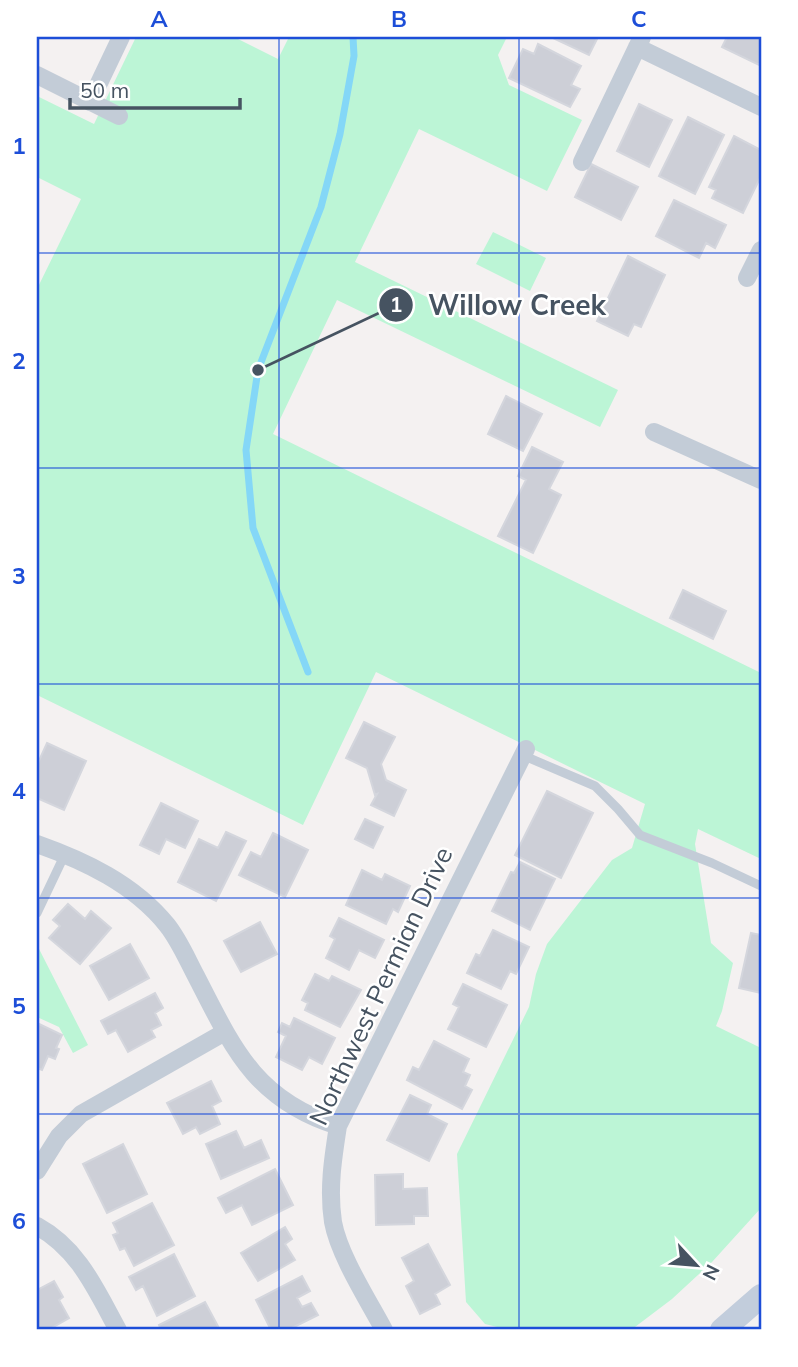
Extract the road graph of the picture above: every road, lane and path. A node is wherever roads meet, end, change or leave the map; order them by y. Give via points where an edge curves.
1 (121, 37) edge
2 (640, 42) edge
3 (37, 75) edge
4 (90, 102) junction
5 (761, 107) edge
6 (119, 116) dead end
7 (582, 162) dead end
8 (761, 250) edge
9 (747, 278) dead end
10 (654, 432) dead end
11 (761, 480) edge
12 (524, 752) joint
13 (37, 844) edge
14 (65, 855) junction
15 (761, 886) edge
16 (37, 913) edge
17 (225, 1032) junction
18 (338, 1126) junction
19 (37, 1171) edge
20 (37, 1226) edge
21 (761, 1296) edge
22 (729, 1328) edge
23 (118, 1330) edge
24 (384, 1330) edge

1 - 4 street
2 - 5 street
2 - 7 street
3 - 4 street
4 - 6 street
8 - 9 street
10 - 11 street
12 - 15 lane via 595,786 640,835
12 - 18 street, Northwest Permian Drive
13 - 14 street
14 - 16 lane
14 - 17 street via 130,890 168,926
17 - 18 street via 245,1064 276,1095 310,1117
17 - 19 street via 82,1114 59,1136
18 - 24 street, Northwest Permian Drive via 330,1177 333,1224
20 - 23 street via 64,1244 81,1264
21 - 22 street

